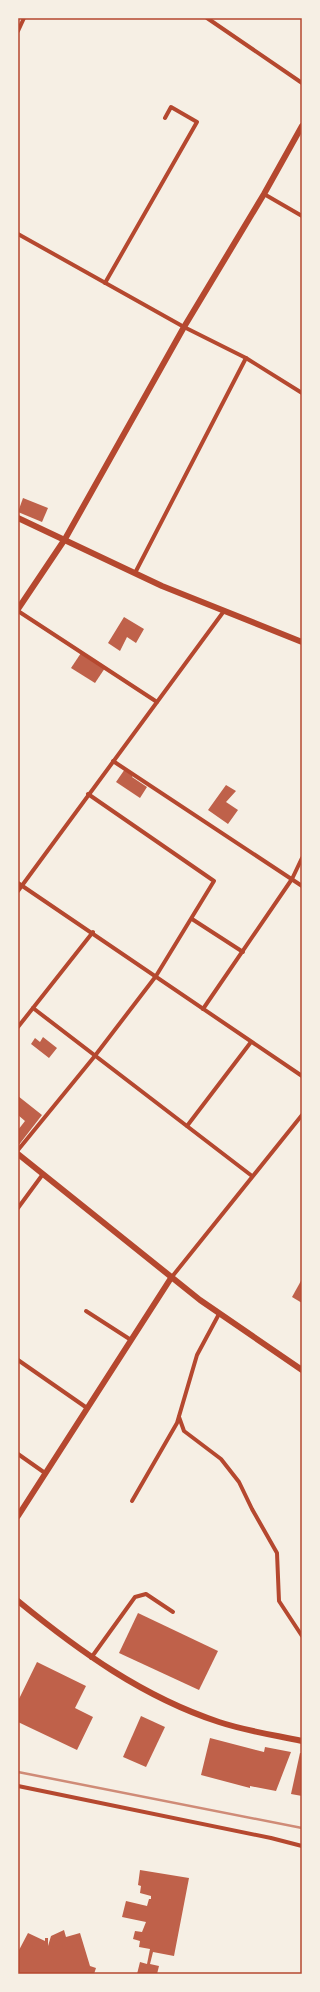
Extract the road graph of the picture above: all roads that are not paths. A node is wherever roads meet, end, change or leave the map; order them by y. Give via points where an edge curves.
1 (24, 18) edge
2 (207, 18) edge
3 (18, 31) edge
4 (302, 83) edge
5 (165, 118) dead end
6 (302, 126) edge
7 (264, 194) junction
8 (302, 216) edge
9 (18, 234) edge
10 (105, 284) junction
11 (184, 327) junction
12 (246, 358) junction
13 (302, 393) edge
14 (18, 518) edge
15 (65, 539) junction
16 (135, 573) junction
17 (18, 610) edge
18 (224, 611) junction
19 (302, 642) edge
20 (157, 702) junction
21 (113, 761) junction
22 (88, 794) junction
23 (302, 858) edge
24 (292, 879) junction
25 (20, 884) edge
26 (302, 886) edge
27 (18, 891) edge
28 (192, 919) junction
29 (93, 932) junction
30 (243, 952) junction
31 (156, 976) junction
32 (33, 1008) junction
33 (203, 1009) junction
34 (18, 1027) edge
35 (251, 1042) junction
36 (94, 1057) junction
37 (302, 1076) edge
38 (302, 1115) edge
39 (187, 1126) junction
40 (18, 1150) edge
41 (18, 1154) edge
42 (43, 1174) junction
43 (252, 1176) junction
44 (18, 1208) edge
45 (171, 1278) junction
46 (86, 1311) dead end
47 (219, 1314) junction
48 (131, 1340) junction
49 (18, 1360) edge
50 (302, 1370) edge
51 (87, 1408) junction
52 (179, 1417) junction
53 (18, 1454) edge
54 (45, 1473) junction
55 (132, 1501) dead end
56 (18, 1516) edge
57 (18, 1601) edge
58 (173, 1612) dead end
59 (302, 1636) edge
60 (91, 1658) junction
61 (302, 1741) edge
62 (18, 1786) edge
63 (302, 1846) edge

1 - 3 street
2 - 4 street
5 - 10 street via 171,107 197,122
6 - 7 street
7 - 8 street
7 - 11 street
9 - 10 street
10 - 11 street
11 - 12 street
11 - 15 street
12 - 13 street
12 - 16 street
14 - 15 street
15 - 16 street
15 - 17 street
16 - 18 street
17 - 20 street
18 - 19 street
18 - 20 street
20 - 21 street
21 - 22 street
21 - 24 street
22 - 25 street
22 - 28 street via 214,881
23 - 24 street
24 - 26 street
24 - 30 street
25 - 27 street
25 - 29 street
28 - 30 street
28 - 31 street
29 - 31 street
29 - 32 street
30 - 33 street
31 - 33 street
31 - 36 street
32 - 34 street
32 - 36 street
33 - 35 street
35 - 37 street
35 - 39 street
36 - 39 street
36 - 40 street
38 - 43 street
39 - 43 street
41 - 42 street
42 - 44 street
42 - 45 street
43 - 45 street
45 - 47 street
45 - 48 street
46 - 48 street
47 - 50 street
47 - 52 street via 200,1349
48 - 51 street
49 - 51 street
51 - 54 street
52 - 55 street
52 - 59 street via 184,1430 221,1459 239,1482 277,1553 279,1601
53 - 54 street
54 - 56 street
57 - 60 street
58 - 60 street via 146,1594 135,1597
60 - 61 street via 148,1691 210,1719 239,1728
62 - 63 street

